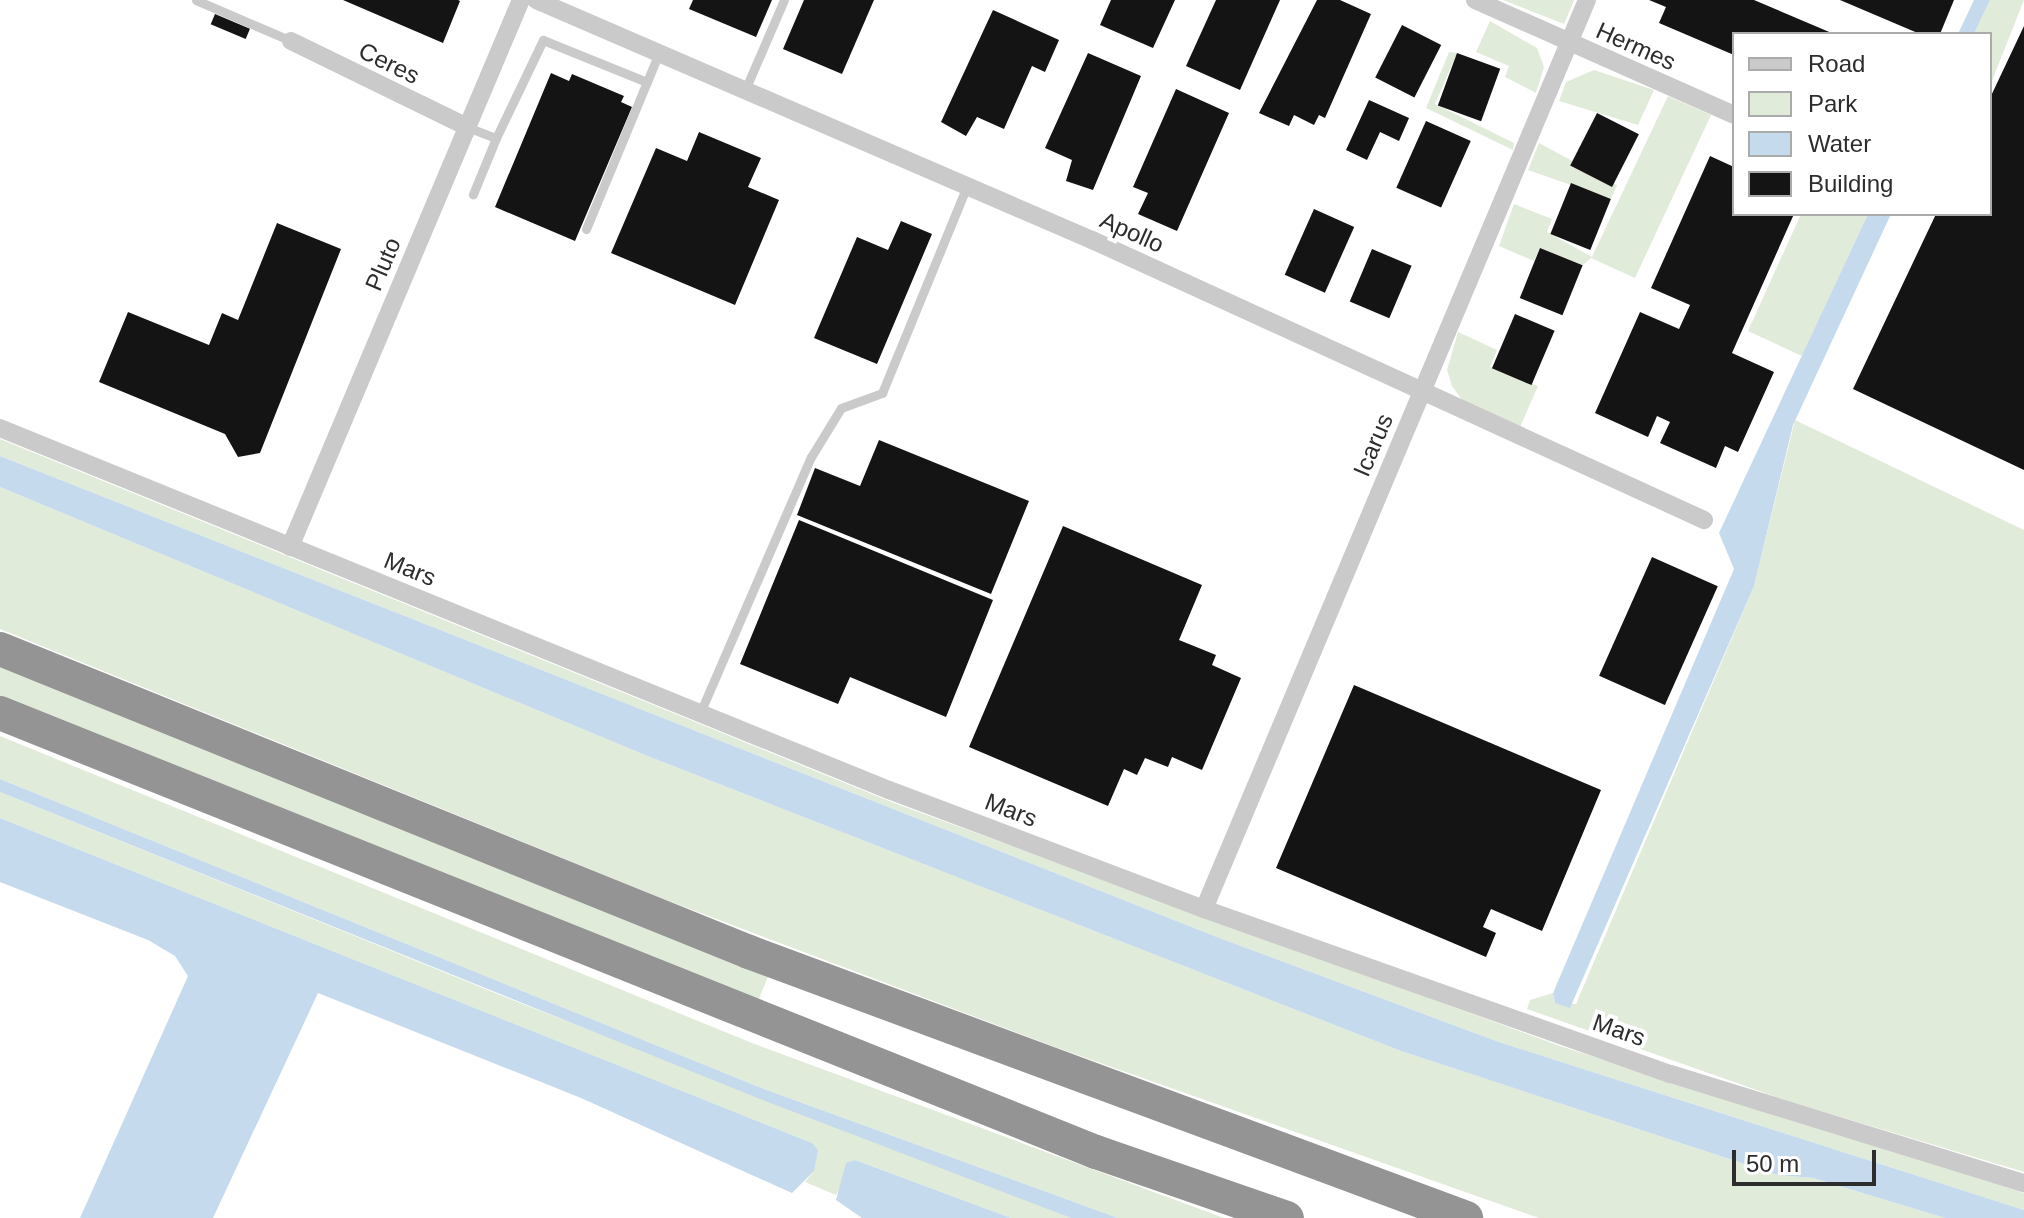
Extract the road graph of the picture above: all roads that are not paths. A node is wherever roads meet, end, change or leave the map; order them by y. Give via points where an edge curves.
1 (196, 0) edge
2 (521, 0) edge
3 (536, 0) edge
4 (784, 0) edge
5 (1475, 0) edge
6 (1587, 0) edge
7 (291, 41) joint
8 (1569, 42) junction
9 (659, 53) junction
10 (647, 82) junction
11 (745, 90) junction
12 (1732, 114) edge
13 (467, 127) junction
14 (496, 138) junction
15 (967, 186) junction
16 (473, 194) dead end
17 (586, 229) dead end
18 (1422, 392) junction
19 (0, 428) edge
20 (1704, 520) dead end
21 (290, 547) junction
22 (0, 649) edge
23 (0, 713) edge
24 (700, 713) junction
25 (1204, 909) junction
26 (2024, 1183) edge
27 (1287, 1218) edge
28 (1466, 1218) edge

1 - 7 lane
2 - 13 street, Pluto
3 - 9 street, Apollo
4 - 11 lane
5 - 8 street, Hermes
6 - 8 street, Icarus
7 - 13 street, Ceres
8 - 12 street, Hermes
8 - 18 street, Icarus
9 - 10 lane
9 - 11 street, Apollo
10 - 14 lane via 543,40
10 - 17 lane
11 - 15 street, Apollo
13 - 14 lane
13 - 21 street, Pluto
14 - 16 lane
15 - 18 street, Apollo
15 - 24 lane via 882,393 841,408 811,457
18 - 20 street, Apollo
18 - 25 street, Icarus
19 - 21 street, Mars
21 - 24 street, Mars
22 - 28 highway via 764,958
23 - 27 highway via 1096,1152
24 - 25 street, Mars
25 - 26 street, Mars via 1671,1074

